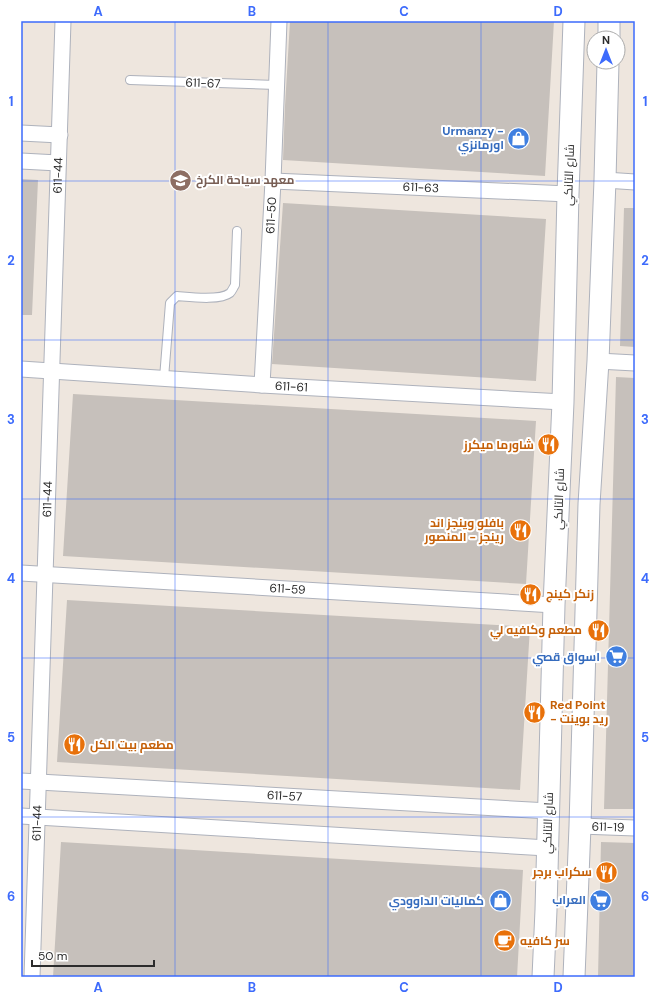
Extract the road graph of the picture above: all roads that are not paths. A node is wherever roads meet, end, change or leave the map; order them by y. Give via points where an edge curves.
1 (63, 21) edge
2 (279, 21) edge
3 (574, 21) edge
4 (608, 70) edge
5 (130, 80) dead end
6 (276, 85) junction
7 (21, 133) edge
8 (60, 135) junction
9 (21, 161) edge
10 (58, 163) junction
11 (605, 180) junction
12 (273, 181) junction
13 (635, 182) edge
14 (568, 194) junction
15 (237, 231) dead end
16 (598, 361) junction
17 (635, 362) edge
18 (21, 369) edge
19 (51, 370) junction
20 (164, 378) junction
21 (262, 385) junction
22 (563, 402) junction
23 (559, 502) junction
24 (589, 504) junction
25 (21, 573) edge
26 (45, 575) junction
27 (554, 605) junction
28 (21, 782) edge
29 (38, 782) junction
30 (549, 811) junction
31 (21, 816) edge
32 (37, 817) junction
33 (580, 826) junction
34 (635, 828) edge
35 (547, 848) junction
36 (546, 910) junction
37 (577, 910) junction
38 (32, 977) edge
39 (542, 977) edge
40 (574, 977) edge

1 - 8 street, 611-44
2 - 6 street, 611-50
3 - 14 street, شارع التانكي
4 - 11 street
5 - 6 lane, 611-67
6 - 12 street, 611-50
7 - 8 street
8 - 10 street, 611-44
9 - 10 street
10 - 19 street, 611-44
11 - 13 street
11 - 16 street
12 - 14 street, 611-63
12 - 21 street, 611-50
14 - 22 street, شارع التانكي
15 - 20 lane via 235,285 231,292 213,298 177,296 170,303
16 - 17 street
16 - 24 street
18 - 19 street, 611-61
19 - 20 street, 611-61
19 - 26 street, 611-44
20 - 21 street, 611-61
21 - 22 street, 611-61
22 - 23 street, شارع التانكي
23 - 24 street
23 - 27 street, شارع التانكي
24 - 33 street
25 - 26 street, 611-59
26 - 27 street, 611-59
26 - 29 street, 611-44
27 - 30 street, شارع التانكي
28 - 29 street, 611-57
29 - 30 street, 611-57
29 - 32 street, 611-44
30 - 35 street, شارع التانكي
31 - 32 street
32 - 35 street
32 - 38 street, 611-44
33 - 34 street, 611-19
33 - 37 street
35 - 36 street, شارع التانكي
36 - 37 street
36 - 39 street, شارع التانكي
37 - 40 street

